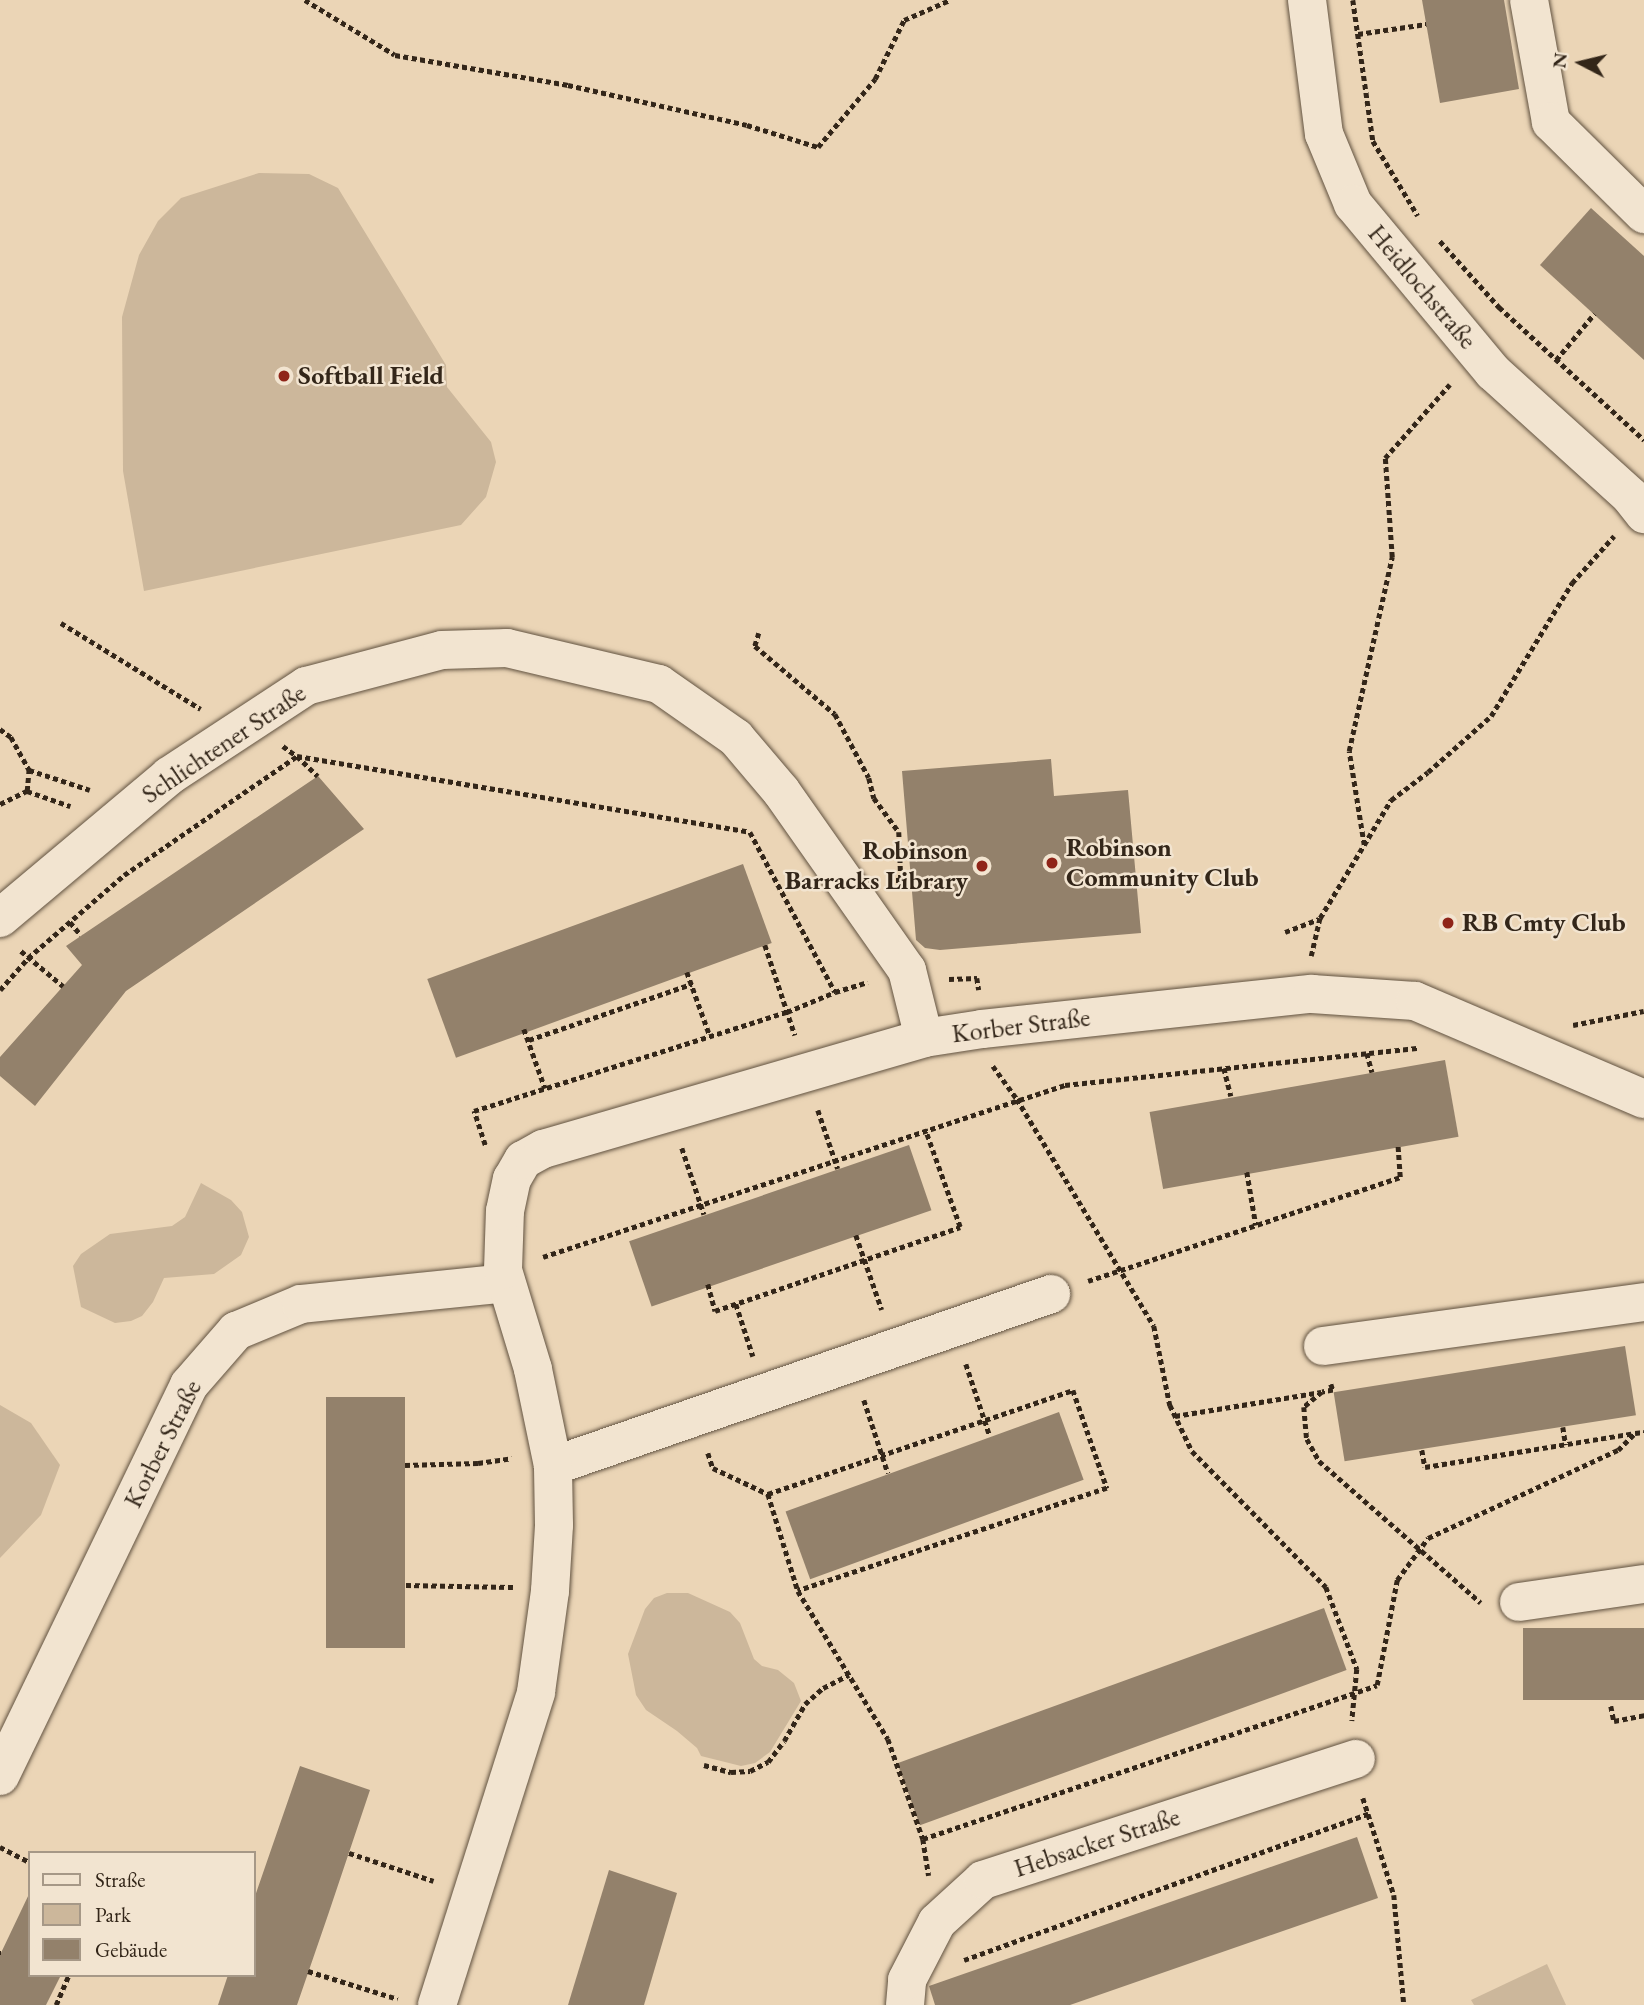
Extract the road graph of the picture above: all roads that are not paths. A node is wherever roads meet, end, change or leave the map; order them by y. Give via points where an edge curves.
1 (1307, 0) edge
2 (1529, 0) edge
3 (1644, 214) edge
4 (1637, 505) edge
5 (9, 933) edge
6 (924, 1038) junction
7 (1644, 1098) edge
8 (504, 1276) junction
9 (1051, 1294) road end
10 (1644, 1303) edge
11 (1323, 1346) road end
12 (551, 1459) junction
13 (1644, 1584) edge
14 (1503, 1605) road end
15 (1354, 1760) road end
16 (0, 1776) edge
17 (906, 1992) edge
18 (421, 2003) edge

1 - 4 street, Heidlochstraße via 1324,134 1353,204 1493,372
2 - 3 street via 1551,122
5 - 6 street, Schlichtener Straße via 124,813 169,776 306,686 442,650 507,648 659,684 736,738 781,791 907,970
6 - 7 street, Korber Straße via 1312,994 1415,1001
6 - 8 street, Korber Straße via 543,1149 523,1160 512,1179 505,1210
8 - 12 street, Korber Straße via 533,1369
8 - 16 street, Korber Straße via 301,1304 236,1331 189,1385
9 - 12 street via 765,1394
10 - 11 street
12 - 18 street, Korber Straße via 550,1591 536,1692 473,1894
13 - 14 street
15 - 17 street, Hebsacker Straße via 983,1880 937,1922

